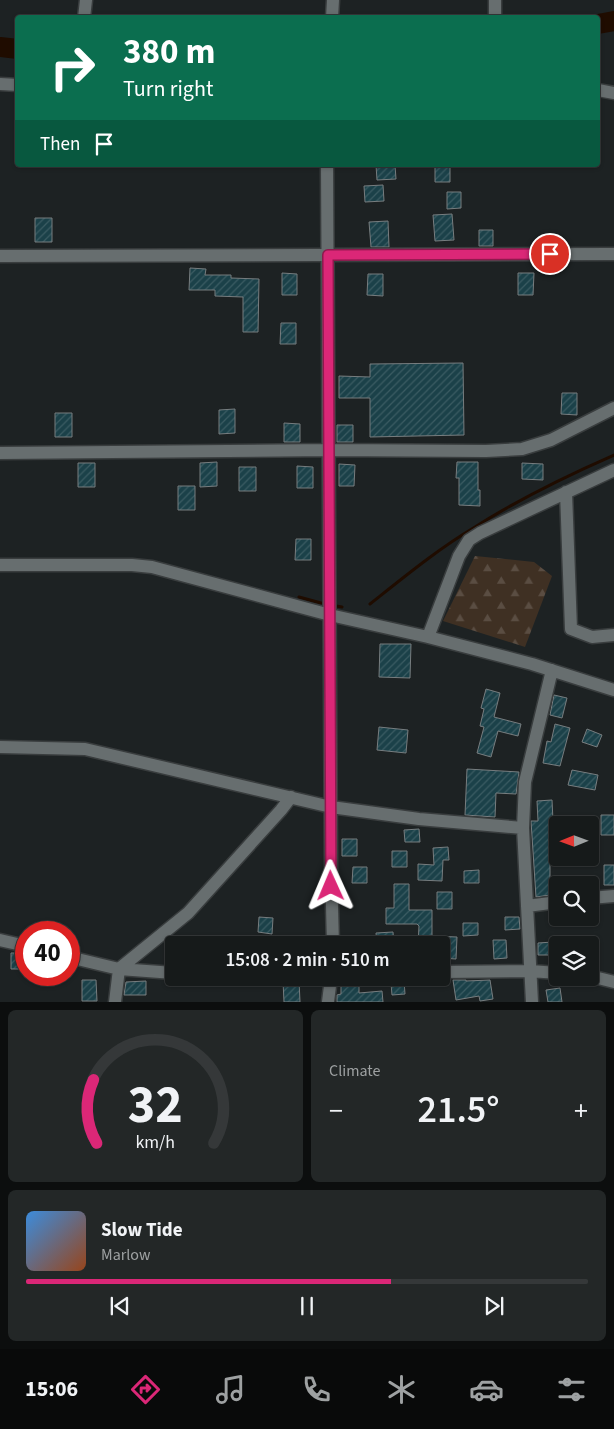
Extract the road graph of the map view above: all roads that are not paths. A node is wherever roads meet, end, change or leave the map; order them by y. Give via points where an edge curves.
1 (86, 0) edge
2 (333, 0) edge
3 (495, 0) edge
4 (84, 15) edge
5 (332, 15) edge
6 (495, 15) edge
7 (0, 84) edge
8 (15, 85) edge
9 (600, 90) edge
10 (614, 93) edge
11 (327, 167) edge
12 (614, 254) edge
13 (328, 255) junction
14 (0, 256) edge
15 (614, 408) edge
16 (329, 450) junction
17 (0, 453) edge
18 (614, 470) edge
19 (566, 492) junction
20 (0, 565) edge
21 (330, 615) junction
22 (614, 635) edge
23 (428, 637) junction
24 (552, 670) junction
25 (614, 690) edge
26 (0, 747) edge
27 (291, 797) junction
28 (331, 807) junction
29 (523, 828) junction
30 (614, 896) edge
31 (599, 897) edge
32 (549, 903) edge
33 (527, 906) junction
34 (333, 936) edge
35 (0, 940) edge
36 (15, 943) edge
37 (80, 960) edge
38 (119, 969) junction
39 (530, 971) junction
40 (165, 972) edge
41 (450, 972) edge
42 (549, 972) edge
43 (599, 978) edge
44 (614, 982) edge
45 (331, 986) edge
46 (115, 1002) edge
47 (328, 1002) edge
48 (532, 1002) edge

1 - 4 street
2 - 5 street
3 - 6 street
7 - 8 street
9 - 10 street
11 - 13 street
12 - 13 street
13 - 14 street
13 - 16 street
15 - 16 street via 551,440 522,448 486,451
16 - 17 street
16 - 21 street
18 - 19 street
19 - 22 street via 571,629 592,637
19 - 23 street via 469,540 459,556
20 - 21 street via 152,567
21 - 23 street
21 - 28 street
23 - 24 street
24 - 25 street
24 - 29 street via 525,782
26 - 27 street via 86,749
27 - 28 street
27 - 38 street via 188,913
28 - 29 street
28 - 34 street
29 - 33 street
30 - 31 street
32 - 33 street
33 - 39 street
35 - 36 street
37 - 38 street
38 - 40 street
38 - 46 street
39 - 41 street
39 - 42 street
39 - 48 street
43 - 44 street
45 - 47 street

